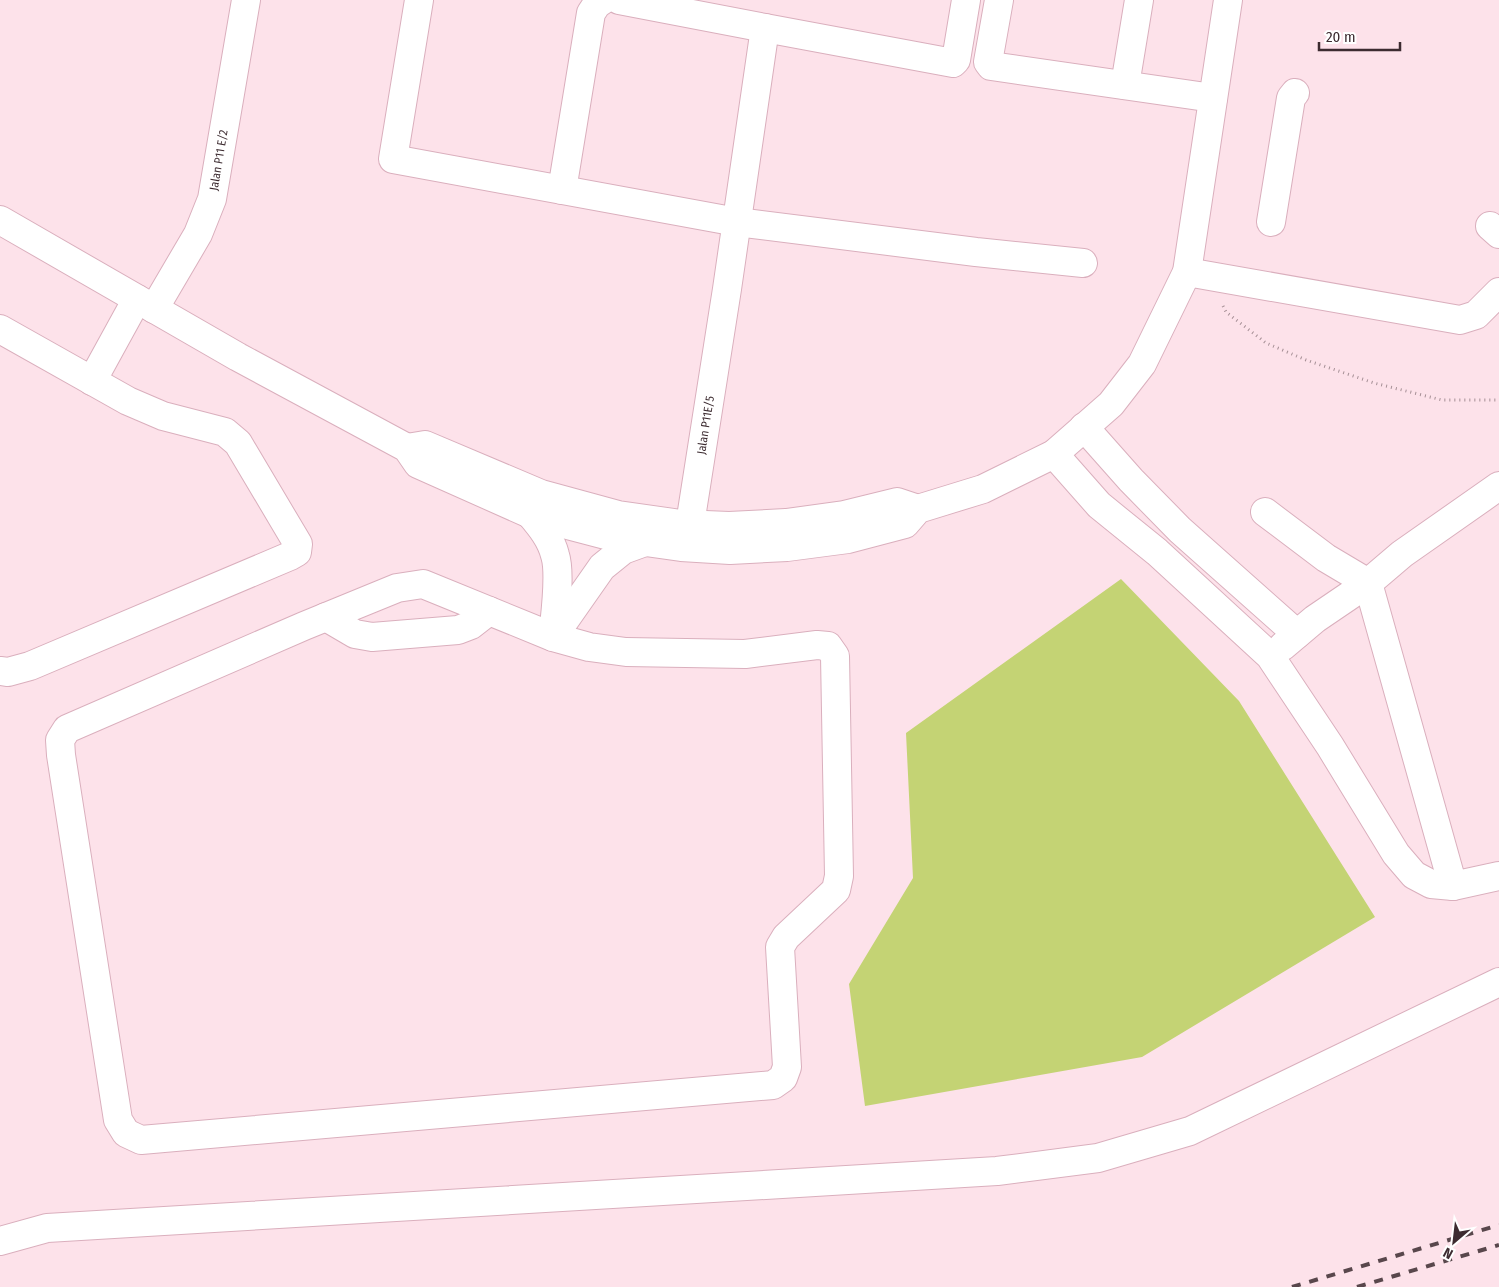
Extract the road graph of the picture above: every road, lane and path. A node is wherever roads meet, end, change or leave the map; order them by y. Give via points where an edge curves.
1 (246, 0) edge
2 (419, 0) edge
3 (603, 0) edge
4 (619, 0) edge
5 (966, 0) edge
6 (999, 0) edge
7 (1139, 0) edge
8 (1228, 0) edge
9 (765, 28) junction
10 (1125, 85) junction
11 (1295, 93) dead end
12 (1213, 98) junction
13 (562, 190) junction
14 (0, 220) edge
15 (736, 222) junction
16 (1270, 222) dead end
17 (1083, 263) dead end
18 (1198, 274) junction
19 (1499, 292) edge
20 (146, 304) junction
21 (0, 329) edge
22 (92, 381) junction
23 (1499, 400) edge
24 (1084, 427) junction
25 (407, 448) junction
26 (1054, 454) junction
27 (1499, 486) edge
28 (918, 509) junction
29 (1265, 512) dead end
30 (531, 515) junction
31 (690, 524) junction
32 (645, 542) junction
33 (1368, 583) junction
34 (489, 610) junction
35 (326, 617) junction
36 (1296, 634) junction
37 (553, 637) junction
38 (1270, 656) junction
39 (0, 671) edge
40 (1499, 876) edge
41 (1453, 886) junction
42 (1499, 982) edge
43 (0, 1241) edge

1 - 20 street, Jalan P11 E/2 via 212,199 198,234
2 - 13 street via 393,159
3 - 13 street via 591,14
4 - 9 street
5 - 9 street via 953,64
6 - 10 street via 988,62 995,67
7 - 10 street
8 - 12 street
9 - 15 street, Jalan P11E/5
10 - 12 street
11 - 16 street via 1291,98
12 - 18 street
13 - 15 street
14 - 20 street
15 - 17 street
15 - 31 street, Jalan P11E/5
18 - 19 street via 1460,320 1476,315
18 - 23 path via 1226,312 1266,343 1306,360 1374,383 1442,400
18 - 24 street via 1142,364 1111,404
20 - 22 street, Jalan P11 E/2
20 - 25 street
21 - 22 street
22 - 39 street via 163,416 224,432 238,443 298,544 296,552 30,666
24 - 26 street
24 - 36 street via 1180,530
25 - 30 street via 418,464
25 - 31 street via 425,445 541,494 618,515
26 - 28 street via 983,489
26 - 38 street via 1099,505 1157,552
27 - 33 street via 1402,554
28 - 31 street via 897,502 844,515 786,523
28 - 32 street via 905,524 839,540 730,550
29 - 33 street via 1326,558
30 - 32 street via 617,538
30 - 37 street via 546,533 556,555
32 - 37 street via 623,550 602,568
33 - 36 street
33 - 41 street
34 - 35 street via 423,584 397,588
34 - 35 street via 471,625 458,630 372,637 354,634
34 - 37 street
35 - 37 street via 66,729 60,740 118,1120 126,1133 141,1140 774,1085 783,1078 787,1067 780,947 786,937 836,890 838,876 835,656 828,646 817,645 745,654 626,652 589,647
36 - 38 street
38 - 41 street via 1396,854 1414,875 1431,884
40 - 41 street
42 - 43 street via 1190,1131 1098,1158 997,1172 47,1228

